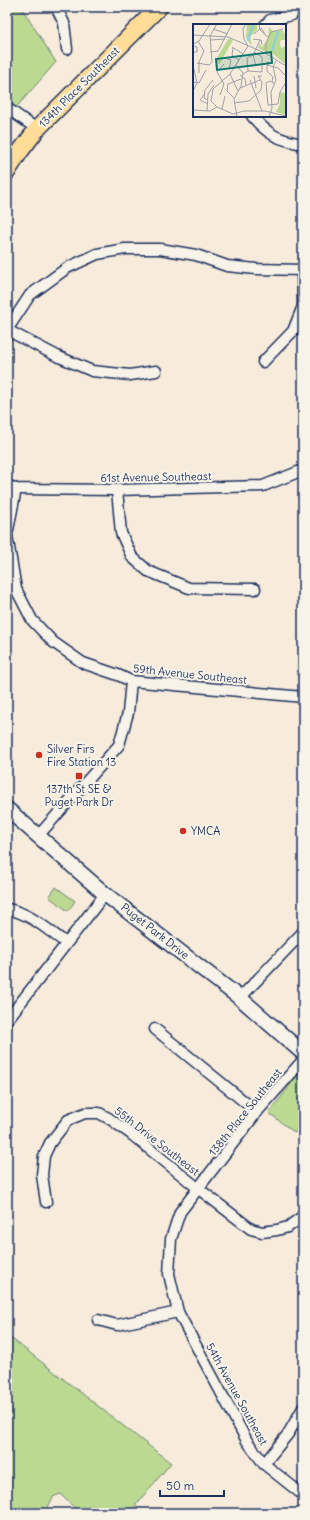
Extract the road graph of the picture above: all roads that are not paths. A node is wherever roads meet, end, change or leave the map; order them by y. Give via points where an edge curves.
1 (56, 7) edge
2 (158, 7) edge
3 (292, 15) dead end
4 (266, 24) edge
5 (67, 49) dead end
6 (7, 108) edge
7 (253, 117) edge
8 (37, 129) junction
9 (303, 144) edge
10 (7, 172) edge
11 (302, 270) edge
12 (303, 305) edge
13 (7, 330) edge
14 (263, 362) dead end
15 (156, 371) dead end
16 (303, 470) edge
17 (11, 487) edge
18 (117, 490) junction
19 (256, 590) dead end
20 (131, 681) junction
21 (303, 697) edge
22 (7, 809) edge
23 (38, 836) junction
24 (105, 894) junction
25 (11, 910) edge
26 (303, 932) edge
27 (66, 943) junction
28 (240, 998) junction
29 (7, 1020) edge
30 (155, 1029) dead end
31 (303, 1053) edge
32 (303, 1060) edge
33 (257, 1112) junction
34 (199, 1189) junction
35 (46, 1202) dead end
36 (303, 1216) edge
37 (178, 1312) junction
38 (98, 1320) dead end
39 (303, 1408) edge
40 (264, 1464) junction
41 (303, 1494) edge

1 - 5 street via 64,23
2 - 8 main road, 134th Place Southeast
3 - 4 street via 270,20
6 - 8 street
7 - 9 street via 263,129 286,141
8 - 10 main road, 134th Place Southeast
11 - 12 street
11 - 13 street via 227,266 196,254 160,249 126,249 97,254 67,268 30,295
12 - 14 street via 292,331
13 - 15 street via 92,371 130,375
16 - 18 street, 61st Avenue Southeast via 263,486
17 - 18 street, 61st Avenue Southeast
17 - 20 street, 59th Avenue Southeast via 7,535 16,589 32,620 53,642 82,663
18 - 19 street via 121,533 132,557 148,571 189,588
20 - 21 street, 59th Avenue Southeast
20 - 23 street via 128,713 119,745
22 - 23 street, Puget Park Drive
23 - 24 street, Puget Park Drive
24 - 27 street
24 - 28 street, Puget Park Drive
25 - 27 street via 31,918
26 - 28 street
27 - 29 street
28 - 31 street, Puget Park Drive
30 - 33 street
32 - 33 street, 138th Place Southeast
33 - 34 street, 138th Place Southeast
34 - 35 street, 55th Drive Southeast via 110,1119 99,1113 85,1113 68,1120 44,1156 42,1175
34 - 36 street, 55th Drive Southeast via 252,1229 262,1232 288,1227
34 - 37 street, 138th Place Southeast via 180,1212 171,1239 169,1274
37 - 38 street via 117,1325
37 - 40 street, 54th Avenue Southeast via 247,1441
39 - 40 street via 288,1434
40 - 41 street, 54th Avenue Southeast

